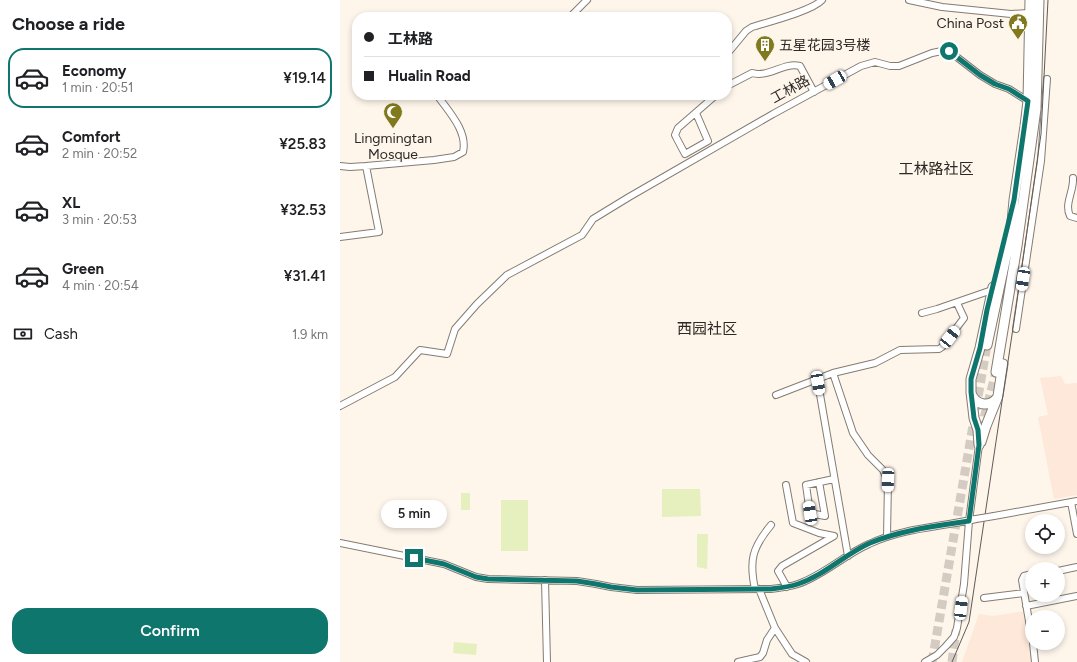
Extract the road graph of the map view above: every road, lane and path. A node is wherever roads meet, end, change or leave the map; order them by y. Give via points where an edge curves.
1 (587, 0) edge
2 (822, 0) edge
3 (909, 0) edge
4 (1030, 0) edge
5 (1039, 0) edge
6 (575, 12) edge
7 (1029, 13) junction
8 (732, 48) edge
9 (1047, 79) dead end
10 (732, 83) edge
11 (814, 92) junction
12 (440, 100) edge
13 (710, 100) edge
14 (1032, 100) junction
15 (696, 113) junction
16 (340, 166) edge
17 (366, 166) junction
18 (1073, 178) dead end
19 (1014, 200) junction
20 (1077, 218) edge
21 (340, 238) edge
22 (1017, 246) junction
23 (992, 290) junction
24 (957, 303) junction
25 (1015, 308) junction
26 (922, 313) dead end
27 (1016, 329) dead end
28 (987, 345) tunnel mouth
29 (996, 372) tunnel mouth
30 (833, 373) junction
31 (818, 383) dead end
32 (971, 392) junction
33 (776, 395) dead end
34 (998, 396) junction
35 (340, 406) edge
36 (979, 445) junction
37 (834, 479) junction
38 (819, 482) junction
39 (786, 485) dead end
40 (1074, 502) edge
41 (969, 521) junction
42 (771, 525) dead end
43 (1077, 534) edge
44 (887, 537) junction
45 (340, 543) edge
46 (848, 556) junction
47 (1077, 567) edge
48 (1065, 570) edge
49 (1025, 576) edge
50 (545, 580) junction
51 (787, 587) junction
52 (757, 589) junction
53 (1024, 593) junction
54 (1077, 596) edge
55 (984, 598) dead end
56 (1026, 606) junction
57 (1027, 610) edge
58 (775, 628) junction
59 (1034, 650) edge
60 (937, 655) junction
61 (547, 662) edge
62 (738, 662) edge
63 (806, 662) edge
64 (926, 662) edge
65 (937, 662) edge
66 (1035, 662) edge

1 - 6 street
2 - 8 street via 819,4 800,12 752,27
3 - 7 street via 942,7 1011,14
4 - 7 highway
5 - 14 highway
7 - 14 highway
9 - 25 street via 1041,161
10 - 11 street via 752,73 763,75 796,65 800,66
11 - 14 street, 工林路 via 870,62 899,66 932,53 949,51 995,84
11 - 35 street, 工林路 via 593,219 582,235 507,275 455,329 447,354 420,350 395,377
12 - 17 street via 461,131 463,152 454,157 441,159
13 - 15 street
14 - 19 highway
14 - 22 highway
15 - 15 street via 678,128 675,135 686,154 708,141
16 - 17 street
17 - 21 street via 379,232
18 - 20 street via 1074,185 1068,201 1068,212 1070,216
19 - 23 highway
19 - 28 highway via 1011,233
22 - 25 highway
22 - 29 highway
23 - 24 street
23 - 32 highway via 971,379
24 - 26 street
24 - 30 street via 964,318 939,349 900,350 875,363
25 - 27 street
25 - 34 highway
30 - 33 street
30 - 44 street via 853,433 888,480
31 - 37 street
32 - 34 highway via 974,400 982,404 991,403
32 - 36 highway
34 - 36 highway
36 - 41 street
37 - 38 street
37 - 46 street
38 - 38 street via 806,485 810,513 825,516
39 - 51 street via 794,524 834,536 782,566 778,571
40 - 41 street, bridge
40 - 43 street
41 - 44 street
41 - 60 street via 959,620 954,637
42 - 52 street via 753,555 752,573
44 - 46 street
45 - 50 street via 444,564 481,578
46 - 51 street via 806,581
47 - 48 street
49 - 53 street via 1022,580
50 - 52 street via 583,582 637,590
50 - 61 street
51 - 52 street
52 - 58 street
53 - 55 street
53 - 56 street
54 - 56 street
56 - 57 street
58 - 62 street via 760,657
58 - 63 street via 792,654
59 - 66 street
60 - 64 street
60 - 65 street

